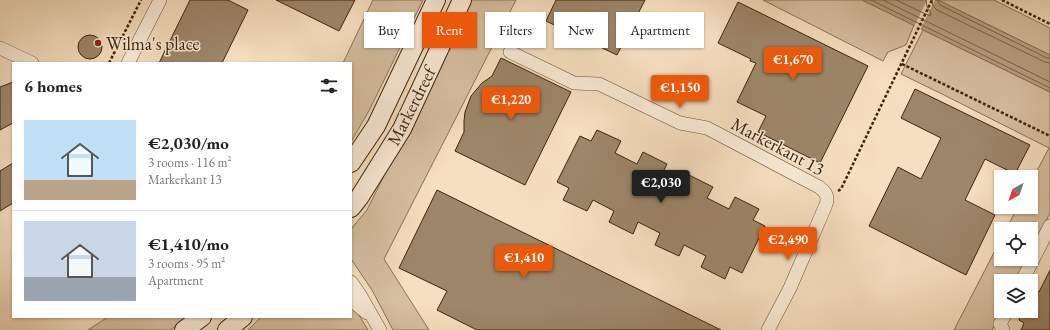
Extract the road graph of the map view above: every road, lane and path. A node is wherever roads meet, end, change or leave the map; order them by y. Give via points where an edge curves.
1 (141, 0) edge
2 (160, 0) edge
3 (436, 0) edge
4 (462, 0) edge
5 (932, 0) edge
6 (1002, 0) edge
7 (1050, 24) edge
8 (0, 48) edge
9 (510, 52) dead end
10 (30, 62) edge
11 (110, 62) edge
12 (129, 62) edge
13 (902, 64) junction
14 (1050, 136) edge
15 (352, 162) edge
16 (827, 196) junction
17 (352, 207) edge
18 (1050, 226) edge
19 (1026, 274) edge
20 (352, 284) edge
21 (352, 301) edge
22 (201, 318) edge
23 (243, 318) edge
24 (373, 318) junction
25 (184, 330) edge
26 (227, 330) edge
27 (380, 330) edge
28 (768, 330) edge

1 - 11 path
2 - 12 street
3 - 15 main road, Markerdreef via 376,126
4 - 17 main road, Markerdreef via 402,129
5 - 13 path, Markerkant 13
6 - 7 path
8 - 10 street
9 - 16 street, Markerkant 13 via 574,83 599,84 680,123 707,128 819,187
13 - 14 path
13 - 16 path, Markerkant 13 via 841,189
16 - 28 street, Markerkant 13 via 828,201 793,282
18 - 19 street
20 - 24 street
21 - 24 street
22 - 25 main road
23 - 26 main road
24 - 27 street

